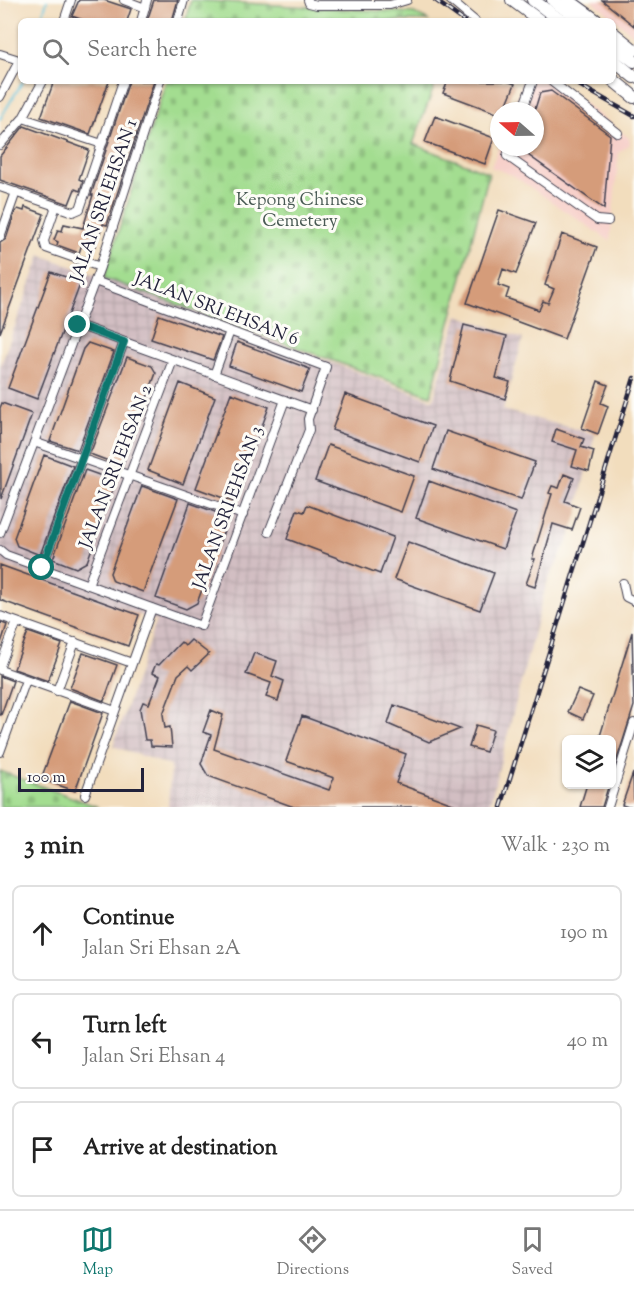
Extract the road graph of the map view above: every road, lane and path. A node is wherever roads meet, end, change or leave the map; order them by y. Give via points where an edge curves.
1 (71, 0) edge
2 (124, 0) edge
3 (184, 0) edge
4 (308, 0) edge
5 (407, 0) edge
6 (450, 0) edge
7 (512, 0) edge
8 (520, 0) edge
9 (533, 0) edge
10 (553, 0) edge
11 (568, 0) edge
12 (580, 0) edge
13 (146, 4) edge
14 (65, 18) edge
15 (179, 18) edge
16 (471, 18) edge
17 (535, 18) edge
18 (536, 18) edge
19 (557, 18) edge
20 (577, 18) edge
21 (595, 18) edge
22 (596, 18) edge
23 (616, 35) edge
24 (616, 47) edge
25 (634, 50) edge
26 (0, 54) edge
27 (634, 61) edge
28 (616, 62) edge
29 (634, 77) edge
30 (616, 82) edge
31 (41, 84) edge
32 (122, 84) edge
33 (159, 84) edge
34 (532, 84) edge
35 (555, 84) edge
36 (0, 97) edge
37 (634, 97) edge
38 (525, 102) edge
39 (23, 118) junction
40 (618, 133) dead end
41 (102, 144) junction
42 (0, 146) edge
43 (507, 156) edge
44 (0, 187) edge
45 (16, 192) junction
46 (56, 206) junction
47 (608, 221) dead end
48 (0, 237) edge
49 (100, 267) junction
50 (95, 280) junction
51 (78, 325) junction
52 (230, 331) junction
53 (124, 342) junction
54 (173, 360) junction
55 (214, 375) junction
56 (285, 400) junction
57 (312, 410) junction
58 (34, 442) junction
59 (82, 460) junction
60 (129, 476) junction
61 (243, 515) junction
62 (269, 532) dead end
63 (0, 533) edge
64 (3, 553) edge
65 (42, 568) junction
66 (623, 583) dead end
67 (88, 585) junction
68 (634, 602) edge
69 (150, 608) junction
70 (0, 616) edge
71 (17, 622) junction
72 (75, 642) junction
73 (132, 663) junction
74 (0, 668) edge
75 (26, 680) junction
76 (57, 691) junction
77 (115, 711) junction
78 (634, 723) edge
79 (0, 752) edge
80 (85, 795) dead end
81 (608, 807) edge

1 - 14 street
2 - 13 street
3 - 15 street
4 - 5 street via 316,5 390,5
6 - 16 street
7 - 17 main road
8 - 18 main road
9 - 19 main road
10 - 20 main road
11 - 21 main road
12 - 22 main road
23 - 25 main road
24 - 27 main road
26 - 36 street via 18,63
28 - 29 main road
30 - 37 main road
31 - 39 street
32 - 41 street
33 - 49 street, JALAN SRI EHSAN 1
34 - 38 street
35 - 40 street
39 - 41 street
39 - 42 street
41 - 46 street via 80,209 73,212
43 - 47 street via 597,220
44 - 45 street
45 - 46 street
45 - 48 street
46 - 49 street via 44,241 46,248
49 - 50 street, JALAN SRI EHSAN 1
50 - 51 street, JALAN SRI EHSAN 1
50 - 52 street, JALAN SRI EHSAN 6
51 - 53 street
51 - 58 street, JALAN SRI EHSAN 1
52 - 55 street
52 - 57 street, JALAN SRI EHSAN 6 via 326,367
53 - 54 street
53 - 59 street
54 - 55 street
54 - 60 street, JALAN SRI EHSAN 2
55 - 56 street
56 - 57 street
56 - 61 street, JALAN SRI EHSAN 3
57 - 62 street via 309,430
58 - 59 street
58 - 63 street, JALAN SRI EHSAN 1
59 - 60 street
59 - 65 street
60 - 61 street
60 - 67 street, JALAN SRI EHSAN 2
61 - 69 street, JALAN SRI EHSAN 3 via 201,626
64 - 65 street
65 - 67 street
66 - 68 street via 626,597
67 - 69 street
69 - 73 street via 138,634
70 - 71 street
71 - 72 street
71 - 74 street
72 - 73 street
72 - 76 street
73 - 77 street
74 - 75 street
75 - 76 street
75 - 79 street
76 - 77 street
77 - 80 street
78 - 81 street

